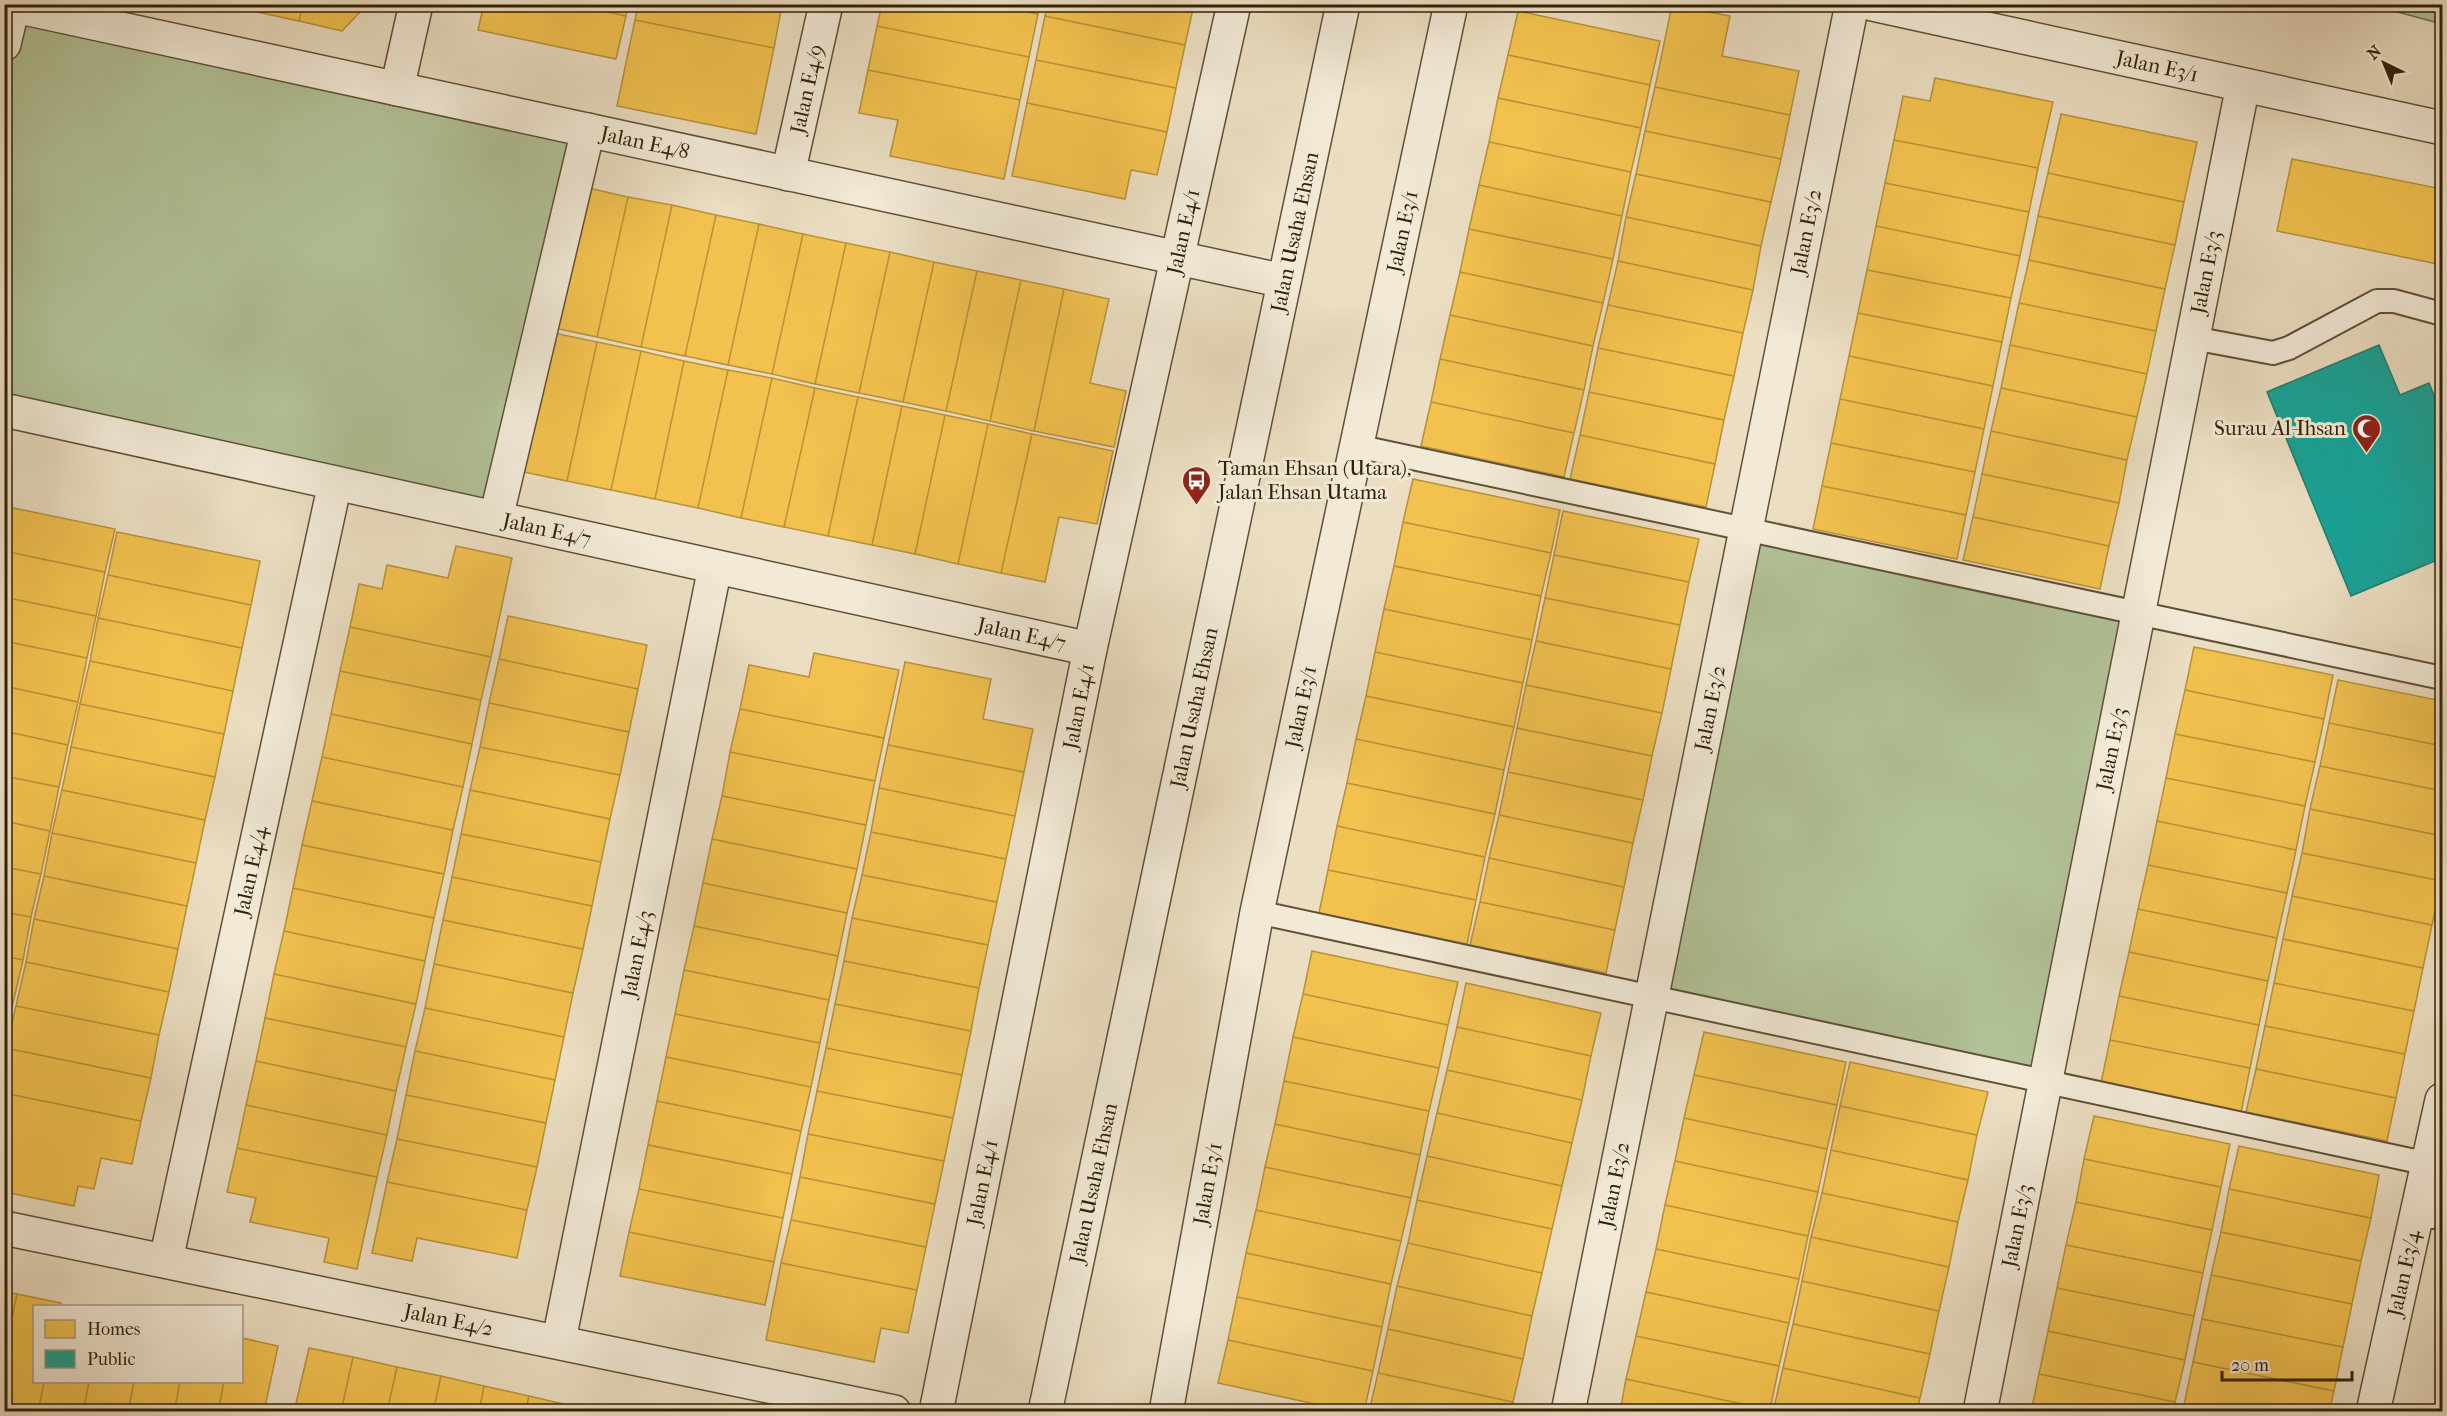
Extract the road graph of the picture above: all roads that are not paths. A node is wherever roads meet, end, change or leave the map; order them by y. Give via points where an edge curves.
1 (416, 4) edge
2 (826, 4) edge
3 (1234, 4) edge
4 (1343, 4) edge
5 (1451, 4) edge
6 (1852, 4) edge
7 (1872, 4) edge
8 (9, 5) edge
9 (4, 44) edge
10 (2243, 85) junction
11 (398, 89) junction
12 (2442, 128) edge
13 (588, 130) junction
14 (788, 174) junction
15 (1177, 257) junction
16 (1284, 280) junction
17 (2442, 314) edge
18 (2193, 338) junction
19 (4, 410) edge
20 (1356, 446) junction
21 (335, 483) junction
22 (496, 518) junction
23 (1746, 528) junction
24 (715, 567) junction
25 (2139, 612) junction
26 (1090, 649) junction
27 (2442, 678) edge
28 (1257, 912) junction
29 (1652, 997) junction
30 (2046, 1082) junction
31 (2442, 1100) edge
32 (2428, 1164) junction
33 (2429, 1217) edge
34 (4, 1228) edge
35 (166, 1260) junction
36 (559, 1340) junction
37 (894, 1412) edge
38 (936, 1412) edge
39 (1044, 1412) edge
40 (1166, 1412) edge
41 (1568, 1412) edge
42 (1980, 1412) edge
43 (2373, 1412) edge

1 - 11 street
2 - 14 street, Jalan E4/9
3 - 15 street, Jalan E4/1
4 - 16 street, Jalan Usaha Ehsan
5 - 20 street, Jalan E3/1
6 - 23 street, Jalan E3/2
7 - 10 street, Jalan E3/1
8 - 9 street
8 - 11 street, Jalan E4/8
10 - 12 street, Jalan E3/1
10 - 18 street, Jalan E3/3
11 - 13 street, Jalan E4/8
13 - 14 street, Jalan E4/8
13 - 22 street
14 - 15 street, Jalan E4/8
15 - 16 street, Jalan E4/8
15 - 26 street, Jalan E4/1
16 - 39 street, Jalan Usaha Ehsan
17 - 18 lane via 2394,301 2377,301 2273,353
18 - 25 street, Jalan E3/3
19 - 21 street, Jalan E4/7
20 - 23 lane
20 - 28 street, Jalan E3/1
21 - 22 street, Jalan E4/7
21 - 35 street, Jalan E4/4
22 - 24 street, Jalan E4/7
23 - 25 lane
23 - 29 street, Jalan E3/2
24 - 26 street, Jalan E4/7
24 - 36 street, Jalan E4/3
25 - 27 lane
25 - 30 street, Jalan E3/3
26 - 38 street, Jalan E4/1
28 - 29 lane
28 - 40 street, Jalan E3/1
29 - 30 lane
29 - 41 street, Jalan E3/2
30 - 32 lane
30 - 42 street, Jalan E3/3
31 - 32 street, Jalan E3/4
32 - 33 street, Jalan E3/4
33 - 43 street, Jalan E3/4
34 - 35 street, Jalan E4/2
35 - 36 street, Jalan E4/2
36 - 37 street, Jalan E4/2

